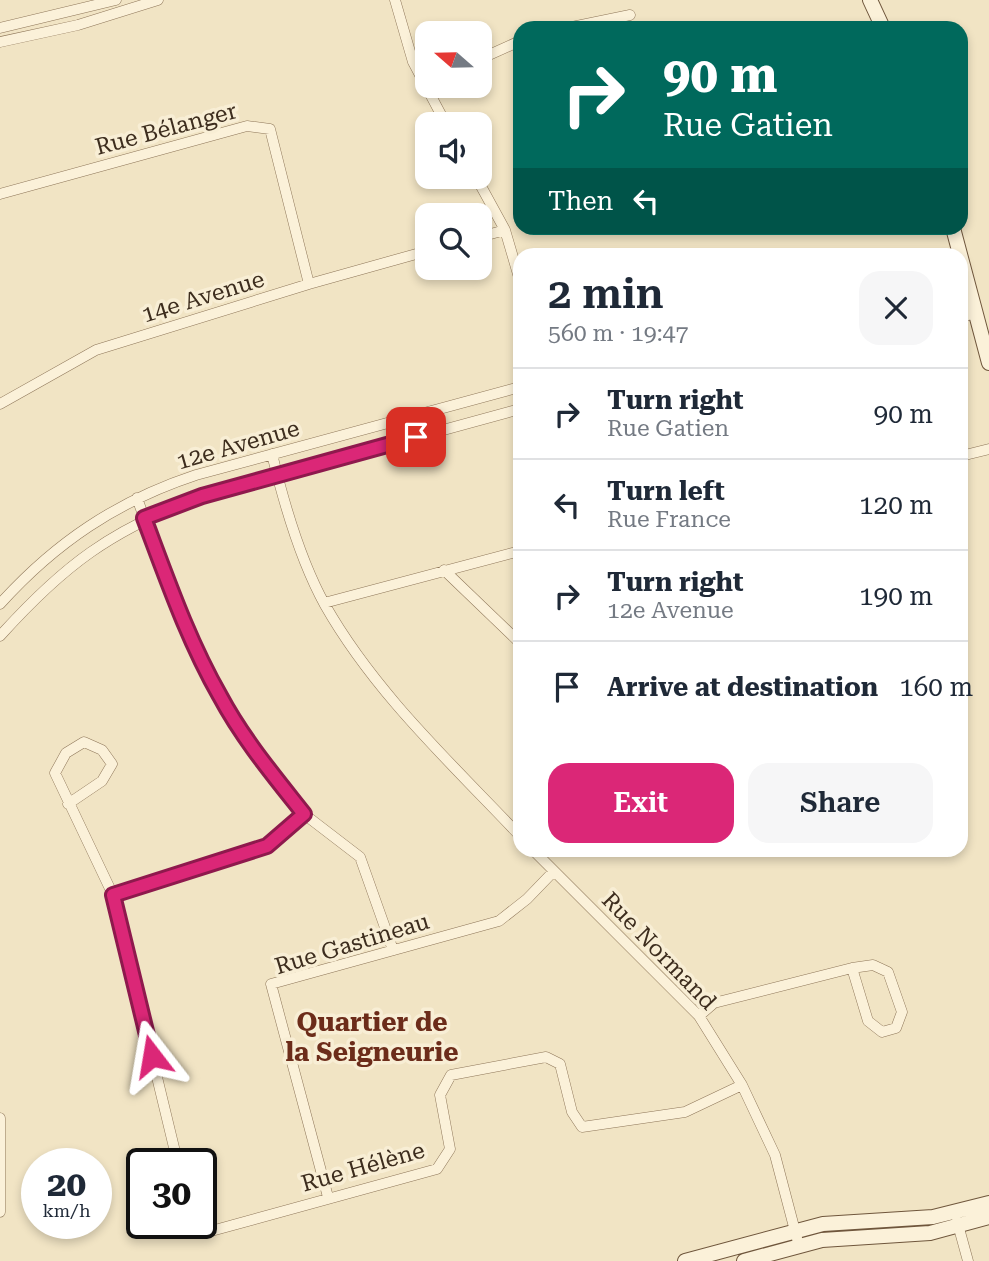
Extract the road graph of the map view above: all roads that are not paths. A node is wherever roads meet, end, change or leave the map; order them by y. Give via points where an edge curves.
1 (116, 0) edge
2 (158, 0) edge
3 (395, 0) edge
4 (870, 0) edge
5 (630, 15) dead end
6 (601, 21) edge
7 (880, 21) edge
8 (0, 28) edge
9 (0, 42) edge
10 (513, 44) edge
11 (492, 54) edge
12 (415, 65) edge
13 (482, 189) edge
14 (0, 194) edge
15 (505, 230) junction
16 (492, 234) edge
17 (415, 254) edge
18 (513, 257) edge
19 (310, 284) junction
20 (968, 297) edge
21 (976, 313) junction
22 (968, 315) edge
23 (989, 363) edge
24 (513, 389) edge
25 (0, 404) edge
26 (513, 411) edge
27 (989, 449) edge
28 (272, 454) junction
29 (968, 454) edge
30 (277, 475) junction
31 (137, 498) junction
32 (144, 518) junction
33 (513, 553) edge
34 (444, 570) junction
35 (324, 603) junction
36 (0, 604) edge
37 (0, 636) edge
38 (513, 636) edge
39 (68, 804) junction
40 (304, 814) junction
41 (513, 829) edge
42 (539, 857) edge
43 (553, 872) junction
44 (113, 895) junction
45 (393, 950) junction
46 (852, 968) junction
47 (699, 1016) junction
48 (742, 1085) junction
49 (0, 1118) edge
50 (174, 1148) edge
51 (328, 1197) junction
52 (989, 1203) edge
53 (0, 1212) edge
54 (989, 1217) edge
55 (956, 1219) junction
56 (217, 1229) edge
57 (797, 1239) junction
58 (685, 1261) edge
59 (744, 1261) edge
60 (968, 1261) edge

1 - 8 street
2 - 9 street via 78,25
3 - 12 street
4 - 7 street
5 - 6 street
10 - 11 street
13 - 15 street
14 - 19 street, Rue Bélanger via 247,126 264,127 270,130
15 - 16 street
15 - 18 street
17 - 19 street, 14e Avenue
19 - 25 street, 14e Avenue via 96,350
20 - 21 street
21 - 22 street
21 - 23 street
24 - 28 street, 12e Avenue
26 - 30 street, 12e Avenue
27 - 29 street
28 - 30 street
28 - 31 street, 12e Avenue via 196,475
30 - 32 street, 12e Avenue
30 - 35 street
31 - 32 street
31 - 36 street, 12e Avenue via 63,543
32 - 37 street, 12e Avenue via 68,567
32 - 40 street via 178,611 220,696 268,770
33 - 34 street
34 - 35 street
34 - 38 street
35 - 41 street via 389,698
39 - 39 street via 55,773 66,753 85,743 102,750 112,764 102,781
39 - 44 street
40 - 44 street via 267,846
40 - 45 street via 360,857
42 - 43 street, Rue Normand
43 - 45 street, Rue Gastineau via 499,921
43 - 47 street, Rue Normand
44 - 50 street
45 - 51 street, Rue Gastineau via 271,984
46 - 46 street via 873,965 888,971 902,1012 896,1028 882,1032 868,1021
46 - 47 street via 714,1003
47 - 48 street, Rue Normand
48 - 51 street, Rue Hélène via 685,1112 582,1127 572,1112 560,1064 546,1057 451,1075 440,1095 450,1149 437,1169
48 - 57 street, Rue Normand via 775,1155
49 - 53 street
51 - 56 street, Rue Hélène
52 - 55 street
54 - 55 street
55 - 57 street via 830,1223
55 - 60 street
57 - 58 street
57 - 59 street

